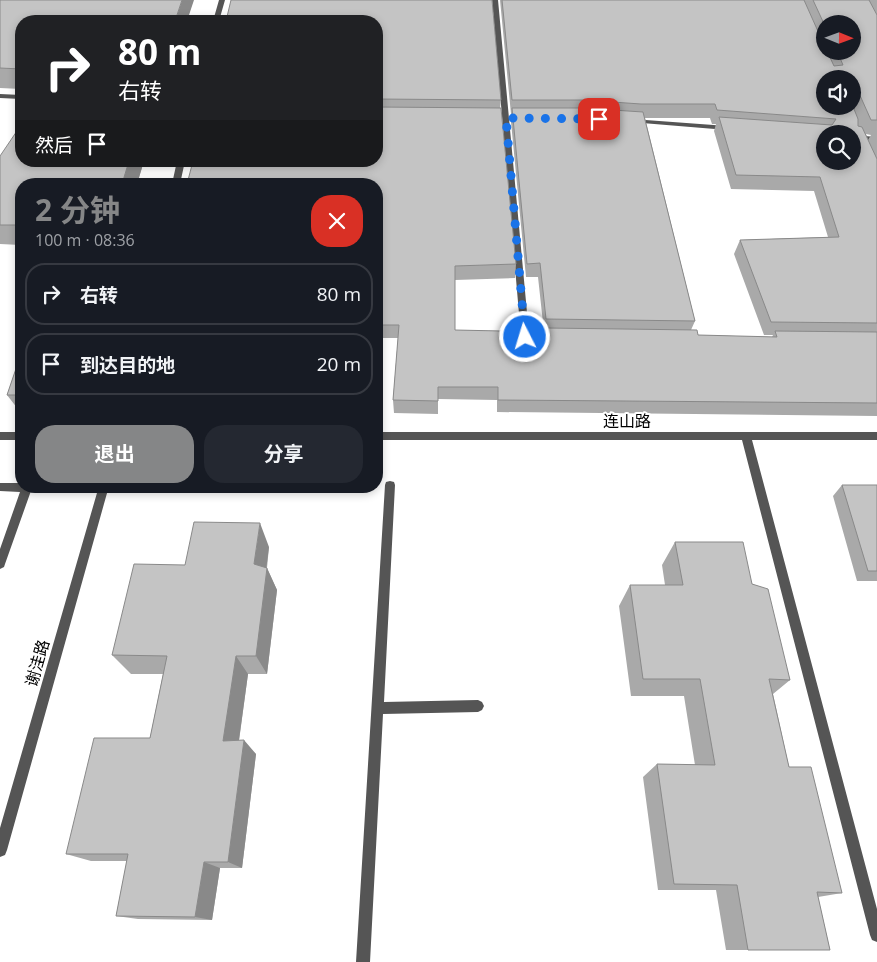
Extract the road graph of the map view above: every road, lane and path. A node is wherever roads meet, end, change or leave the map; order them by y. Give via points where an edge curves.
1 (222, 0) edge
2 (495, 0) edge
3 (218, 15) edge
4 (0, 96) edge
5 (15, 97) edge
6 (497, 118) edge
7 (506, 118) junction
8 (516, 118) edge
9 (620, 120) edge
10 (737, 129) edge
11 (861, 136) edge
12 (877, 139) edge
13 (861, 142) edge
14 (863, 145) edge
15 (545, 337) edge
16 (0, 436) edge
17 (15, 436) edge
18 (383, 436) edge
19 (746, 436) junction
20 (877, 436) edge
21 (390, 485) dead end
22 (0, 487) edge
23 (15, 487) edge
24 (25, 493) edge
25 (102, 493) edge
26 (0, 564) edge
27 (478, 706) dead end
28 (377, 708) junction
29 (0, 850) edge
30 (877, 936) edge
31 (363, 962) edge

1 - 3 street
2 - 7 street
4 - 5 street
6 - 7 street
7 - 8 street
7 - 15 street via 525,337
9 - 10 street
11 - 12 street
13 - 14 street
16 - 17 street
18 - 19 street, 连山路
19 - 20 street, 连山路
19 - 30 street
21 - 28 street
22 - 23 street
24 - 26 street
25 - 29 street, 谢洼路
27 - 28 street
28 - 31 street

